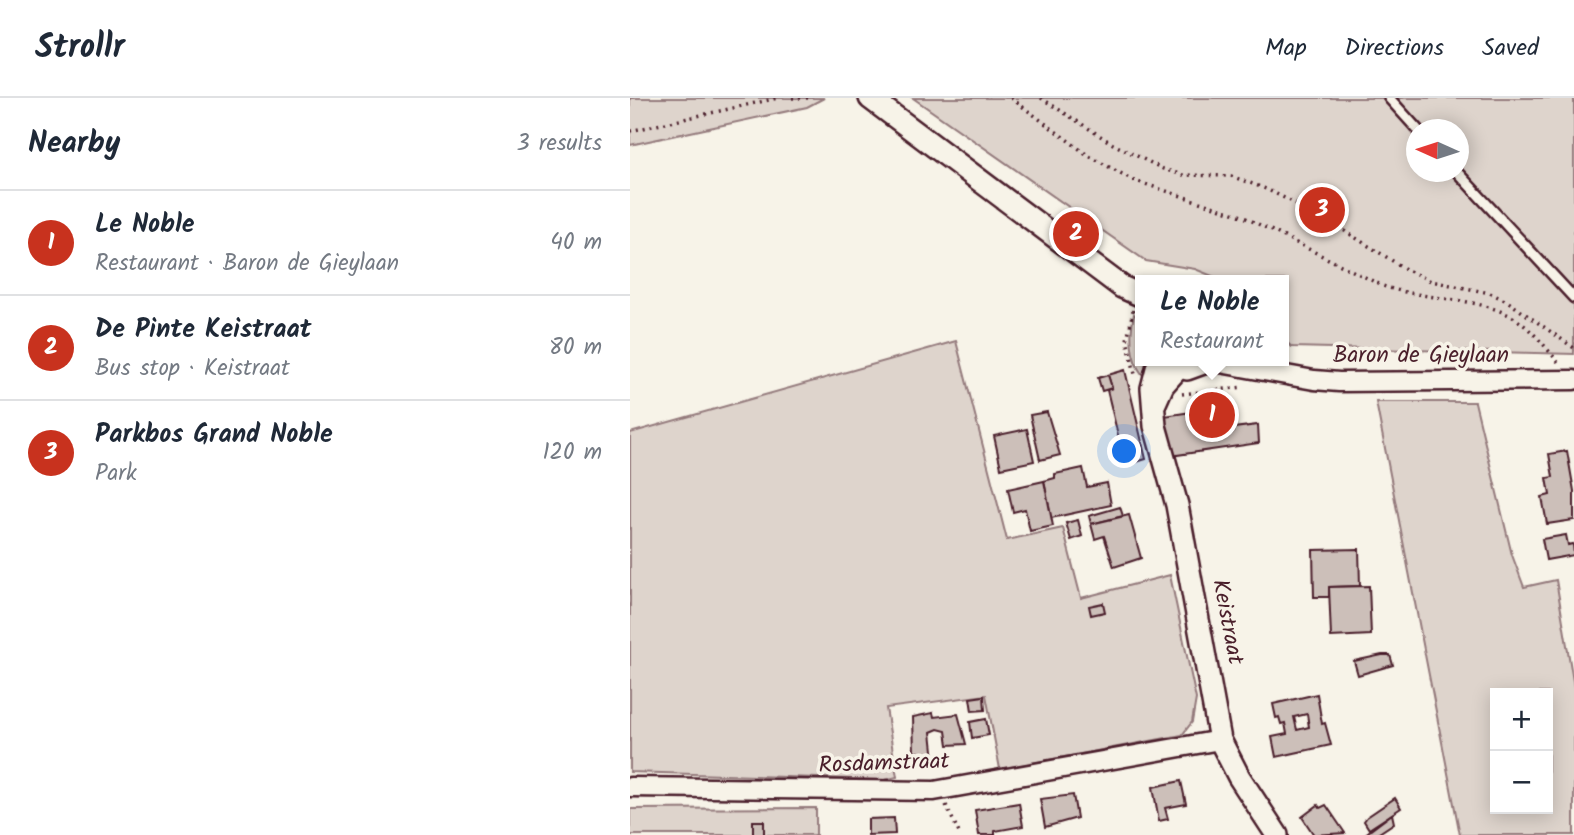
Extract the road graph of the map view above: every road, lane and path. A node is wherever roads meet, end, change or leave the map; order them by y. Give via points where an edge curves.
1 (778, 98) edge
2 (792, 98) edge
3 (810, 98) edge
4 (870, 98) edge
5 (1011, 98) edge
6 (1041, 98) edge
7 (1389, 98) edge
8 (1408, 119) edge
9 (630, 131) edge
10 (1466, 182) edge
11 (1574, 298) edge
12 (1134, 300) edge
13 (1574, 348) edge
14 (1167, 366) edge
15 (1263, 366) edge
16 (1135, 373) dead end
17 (1572, 380) edge
18 (1238, 386) dead end
19 (1157, 399) junction
20 (1220, 740) junction
21 (630, 787) edge
22 (940, 790) junction
23 (960, 835) edge
24 (1277, 835) edge

1 - 9 path
2 - 3 path
4 - 12 street
5 - 17 path via 1089,156 1133,180 1242,216 1383,286 1510,316 1536,336
6 - 13 path via 1154,165 1183,175 1231,176 1266,189 1321,216 1407,270 1431,281 1490,293
7 - 8 lane
10 - 11 lane
12 - 16 path via 1127,340
14 - 19 street
15 - 17 street, Baron de Gieylaan via 1339,382
18 - 19 path
19 - 20 street, Keistraat via 1161,452 1177,505
20 - 22 street, Rosdamstraat
20 - 24 street, Keistraat
21 - 22 street, Rosdamstraat
22 - 23 path

